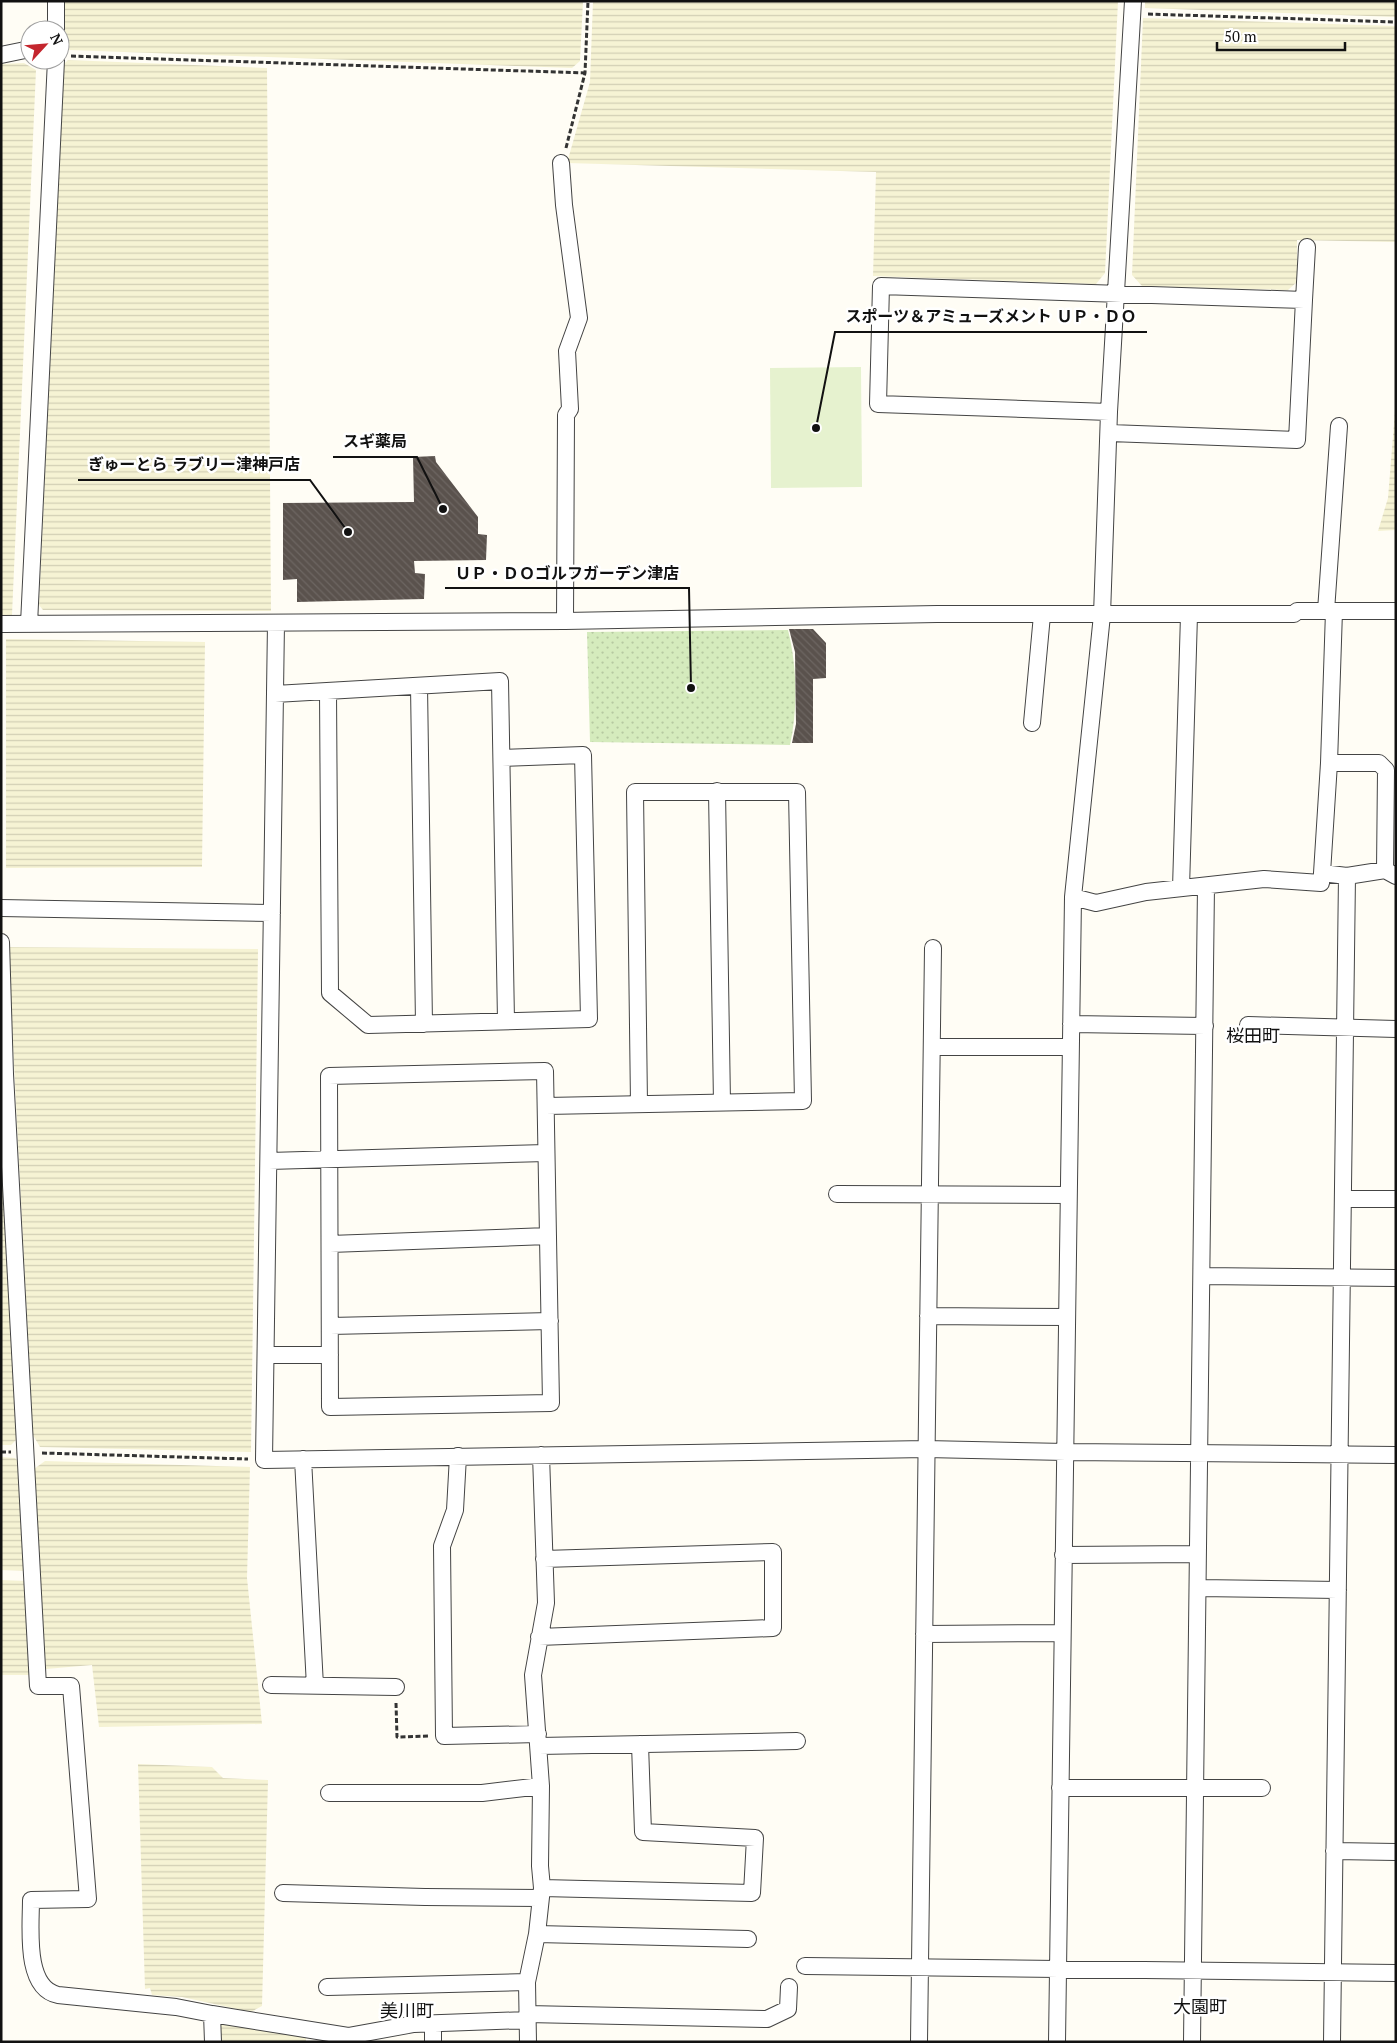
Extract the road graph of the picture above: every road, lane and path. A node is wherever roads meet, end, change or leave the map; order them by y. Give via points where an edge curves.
1 (56, 1) edge
2 (588, 1) edge
3 (1133, 7) edge
4 (56, 20) edge
5 (1396, 22) edge
6 (20, 51) edge
7 (1, 55) edge
8 (70, 58) edge
9 (60, 70) edge
10 (585, 72) junction
11 (561, 163) joint
12 (1307, 246) dead end
13 (1115, 294) junction
14 (1304, 300) junction
15 (1109, 412) junction
16 (1339, 426) dead end
17 (1110, 433) junction
18 (1330, 611) junction
19 (1396, 611) edge
20 (1042, 615) junction
21 (1102, 615) junction
22 (1189, 616) junction
23 (565, 621) junction
24 (276, 623) junction
25 (1, 624) edge
26 (29, 624) junction
27 (419, 686) junction
28 (328, 692) junction
29 (275, 694) junction
30 (1032, 723) dead end
31 (502, 758) junction
32 (1329, 763) junction
33 (717, 792) junction
34 (1322, 873) junction
35 (1390, 873) edge
36 (1347, 876) junction
37 (1206, 886) junction
38 (1181, 888) junction
39 (1073, 897) junction
40 (1, 908) edge
41 (272, 913) junction
42 (1, 942) edge
43 (933, 948) dead end
44 (506, 1021) junction
45 (424, 1024) junction
46 (1071, 1024) junction
47 (1248, 1025) dead end
48 (1205, 1026) junction
49 (1345, 1028) junction
50 (1396, 1029) edge
51 (932, 1047) junction
52 (1071, 1047) junction
53 (722, 1103) junction
54 (639, 1104) junction
55 (546, 1106) junction
56 (546, 1153) junction
57 (330, 1159) junction
58 (269, 1161) junction
59 (837, 1194) dead end
60 (930, 1194) junction
61 (1068, 1195) junction
62 (1342, 1198) junction
63 (1396, 1199) edge
64 (548, 1236) junction
65 (330, 1244) junction
66 (1202, 1276) junction
67 (1342, 1278) junction
68 (1396, 1278) edge
69 (928, 1316) junction
70 (1067, 1317) junction
71 (550, 1321) junction
72 (330, 1326) junction
73 (266, 1355) junction
74 (330, 1355) junction
75 (926, 1449) junction
76 (1066, 1452) junction
77 (26, 1453) junction
78 (1200, 1454) junction
79 (541, 1455) junction
80 (1339, 1455) junction
81 (1396, 1455) edge
82 (458, 1456) junction
83 (303, 1459) junction
84 (264, 1460) junction
85 (1198, 1554) junction
86 (1063, 1555) junction
87 (544, 1558) junction
88 (1198, 1588) junction
89 (1338, 1590) junction
90 (1062, 1633) junction
91 (924, 1634) junction
92 (539, 1637) junction
93 (271, 1685) dead end
94 (315, 1686) junction
95 (396, 1688) joint
96 (444, 1736) junction
97 (538, 1740) junction
98 (797, 1740) dead end
99 (640, 1744) junction
100 (541, 1786) junction
101 (1060, 1788) junction
102 (1195, 1788) junction
103 (1262, 1788) dead end
104 (329, 1793) dead end
105 (1334, 1851) junction
106 (1396, 1852) edge
107 (283, 1893) dead end
108 (541, 1893) junction
109 (538, 1934) junction
110 (748, 1939) dead end
111 (805, 1966) dead end
112 (920, 1968) junction
113 (1058, 1969) junction
114 (1193, 1971) junction
115 (1333, 1972) junction
116 (1396, 1973) edge
117 (528, 1982) junction
118 (327, 1987) dead end
119 (789, 1988) dead end
120 (212, 2014) junction
121 (527, 2017) junction
122 (433, 2024) junction
123 (348, 2039) edge
124 (213, 2042) edge
125 (433, 2042) edge
126 (528, 2042) edge
127 (919, 2042) edge
128 (1057, 2042) edge
129 (1192, 2042) edge
130 (1332, 2042) edge

1 - 4 street
2 - 10 path
3 - 5 path
3 - 13 street via 1122,223 1118,238
6 - 7 street
8 - 10 path
9 - 26 street
10 - 11 path
11 - 23 street via 579,318 567,351 570,409 566,415
12 - 14 street
13 - 14 street
13 - 15 street
13 - 15 street via 881,286 878,404
14 - 17 street via 1297,440
15 - 17 street
16 - 18 street
17 - 21 street
18 - 19 street
18 - 22 street
18 - 32 street
20 - 21 street
20 - 23 street
20 - 30 street
21 - 22 street
21 - 39 street
22 - 38 street
23 - 24 street
24 - 26 street
24 - 29 street
25 - 26 street
27 - 28 street
27 - 31 street via 500,681
27 - 45 street
28 - 29 street
28 - 45 street via 330,993 368,1026
29 - 41 street
31 - 44 street
31 - 44 street via 583,755 589,1019
32 - 34 street
32 - 35 street via 1378,763 1386,770
33 - 53 street
33 - 53 street via 797,792 803,1101
33 - 54 street via 634,792
34 - 36 street
34 - 37 street via 1320,883 1264,879
35 - 36 street
36 - 49 street
37 - 38 street
37 - 48 street
38 - 39 street via 1096,903
39 - 46 street
40 - 41 street
41 - 58 street
42 - 77 street
43 - 51 street
44 - 45 street
46 - 48 street
46 - 52 street
47 - 49 street
48 - 66 street
49 - 50 street
49 - 62 street
51 - 52 street
51 - 60 street
52 - 61 street
53 - 54 street
54 - 55 street
55 - 56 street
55 - 57 street via 545,1071 329,1076
56 - 57 street
56 - 64 street
57 - 58 street
57 - 65 street
58 - 73 street
59 - 60 street
60 - 61 street
60 - 69 street
61 - 70 street
62 - 63 street
62 - 67 street
64 - 65 street
64 - 71 street
65 - 72 street
66 - 67 street
66 - 78 street
67 - 68 street
67 - 80 street
69 - 70 street
69 - 75 street
70 - 76 street
71 - 72 street
71 - 74 street via 551,1403 330,1407
72 - 74 street
73 - 74 street
73 - 84 street
75 - 76 street
75 - 79 street
75 - 91 street
76 - 78 street
76 - 86 street
77 - 84 path
77 - 120 street via 38,1686 71,1686 88,1899 30,1900 35,1970 43,1988 49,1993
78 - 80 street
78 - 85 street
79 - 82 street
79 - 87 street
80 - 81 street
80 - 89 street
82 - 83 street
82 - 96 street via 455,1510 442,1546
83 - 84 street
83 - 94 street
85 - 86 street
85 - 88 street
86 - 90 street
87 - 92 street via 546,1603
87 - 92 street via 773,1552 773,1628
88 - 89 street
88 - 102 street
89 - 105 street
90 - 91 street
90 - 101 street
91 - 112 street
92 - 97 street via 533,1675
93 - 94 street
94 - 95 street
95 - 96 path via 397,1737
96 - 97 street
97 - 99 street
97 - 100 street
98 - 99 street
99 - 108 street via 643,1832 755,1838 752,1892
100 - 104 street via 482,1793
100 - 108 street
101 - 102 street
101 - 113 street
102 - 103 street
102 - 114 street
105 - 106 street
105 - 115 street
107 - 108 street via 426,1897
108 - 109 street
109 - 110 street
109 - 117 street
111 - 112 street
112 - 113 street
112 - 127 street
113 - 114 street
113 - 128 street
114 - 115 street
114 - 129 street
115 - 116 street
115 - 130 street
117 - 118 street
117 - 121 street
119 - 121 street via 788,2009 767,2019
120 - 123 street
120 - 124 street
121 - 122 street
121 - 126 street
122 - 123 street via 414,2024
122 - 125 street

